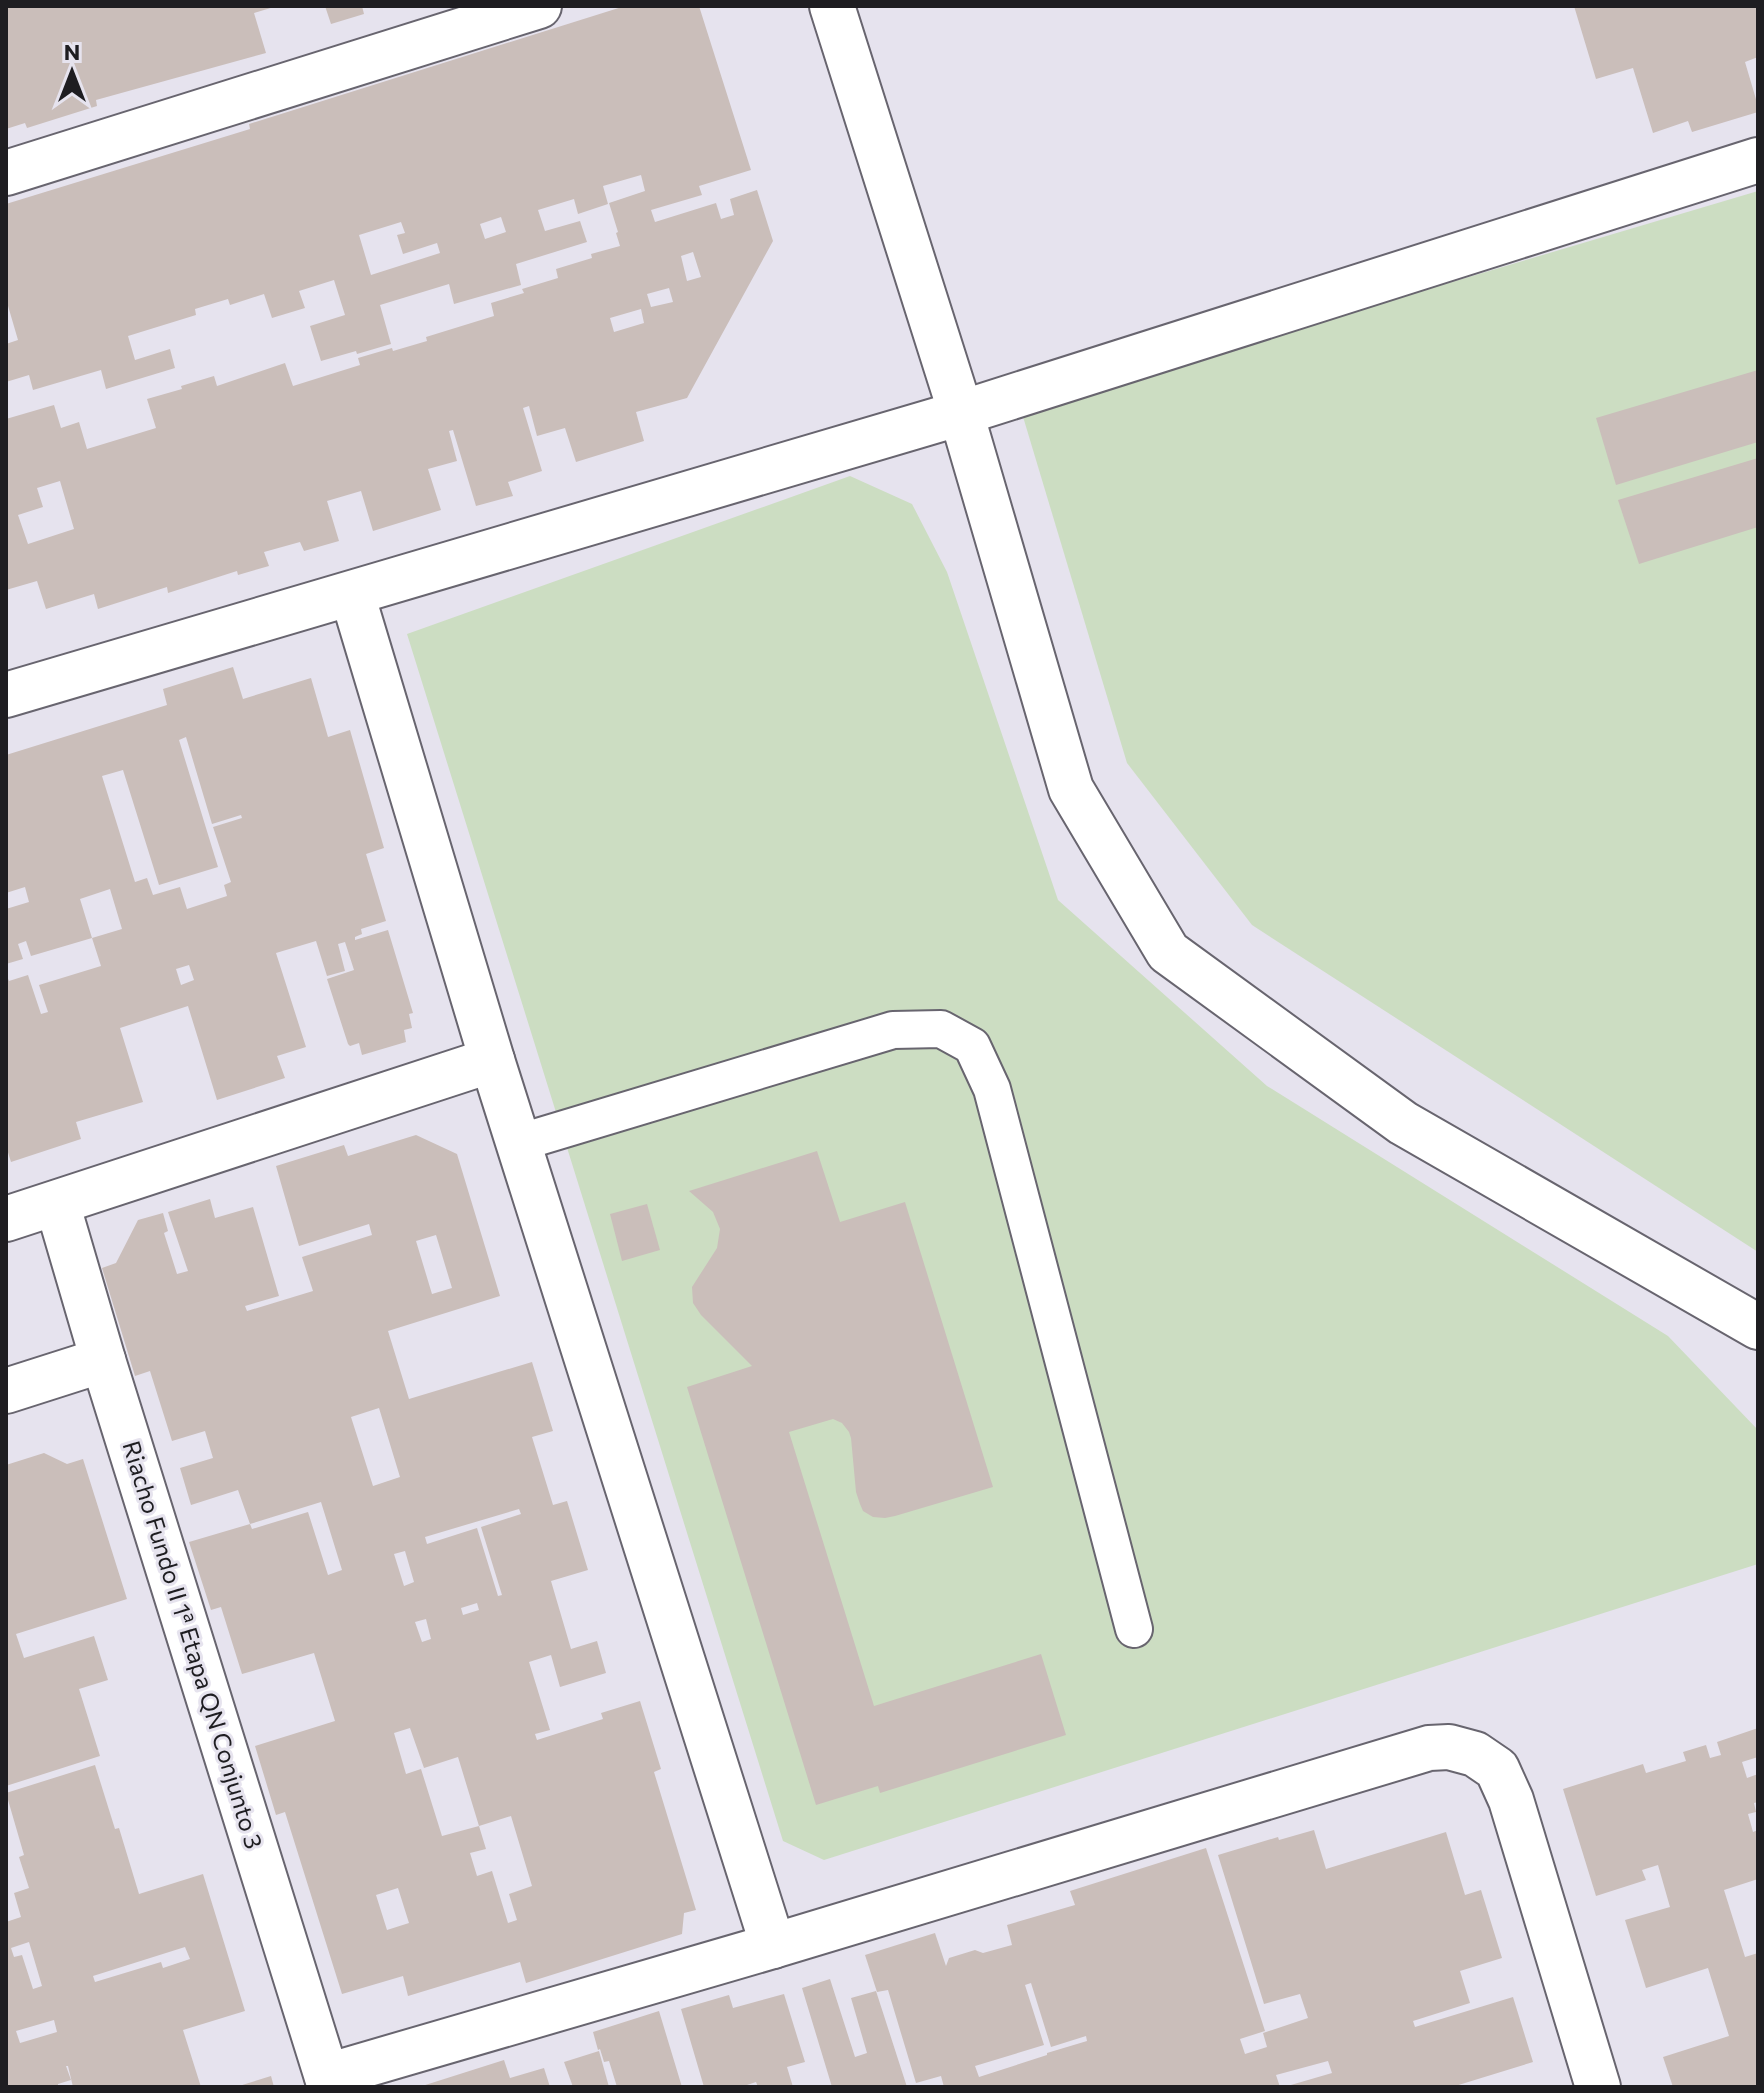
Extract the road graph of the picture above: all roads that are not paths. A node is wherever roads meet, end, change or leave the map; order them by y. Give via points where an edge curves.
1 (539, 6) edge
2 (832, 6) edge
3 (1758, 160) edge
4 (6, 173) edge
5 (961, 413) junction
6 (352, 594) junction
7 (6, 695) edge
8 (492, 1060) junction
9 (518, 1143) junction
10 (57, 1203) junction
11 (6, 1219) edge
12 (1758, 1327) edge
13 (103, 1360) junction
14 (6, 1391) edge
15 (1134, 1629) dead end
16 (773, 1946) junction
17 (329, 2082) edge
18 (1598, 2087) edge

1 - 4 street
2 - 5 street
3 - 5 street
5 - 6 street
5 - 12 street via 1071,789 1168,952 1403,1123
6 - 7 street
6 - 8 street
8 - 9 street
8 - 10 street
9 - 15 lane via 893,1030 941,1029 972,1046 992,1089
9 - 16 street
10 - 11 street
10 - 13 street, Riacho Fundo II 1ª Etapa QN Conjunto 3
13 - 14 street
13 - 17 street, Riacho Fundo II 1ª Etapa QN Conjunto 3
16 - 17 street
16 - 18 street via 1429,1748 1449,1747 1475,1754 1497,1769 1511,1800

